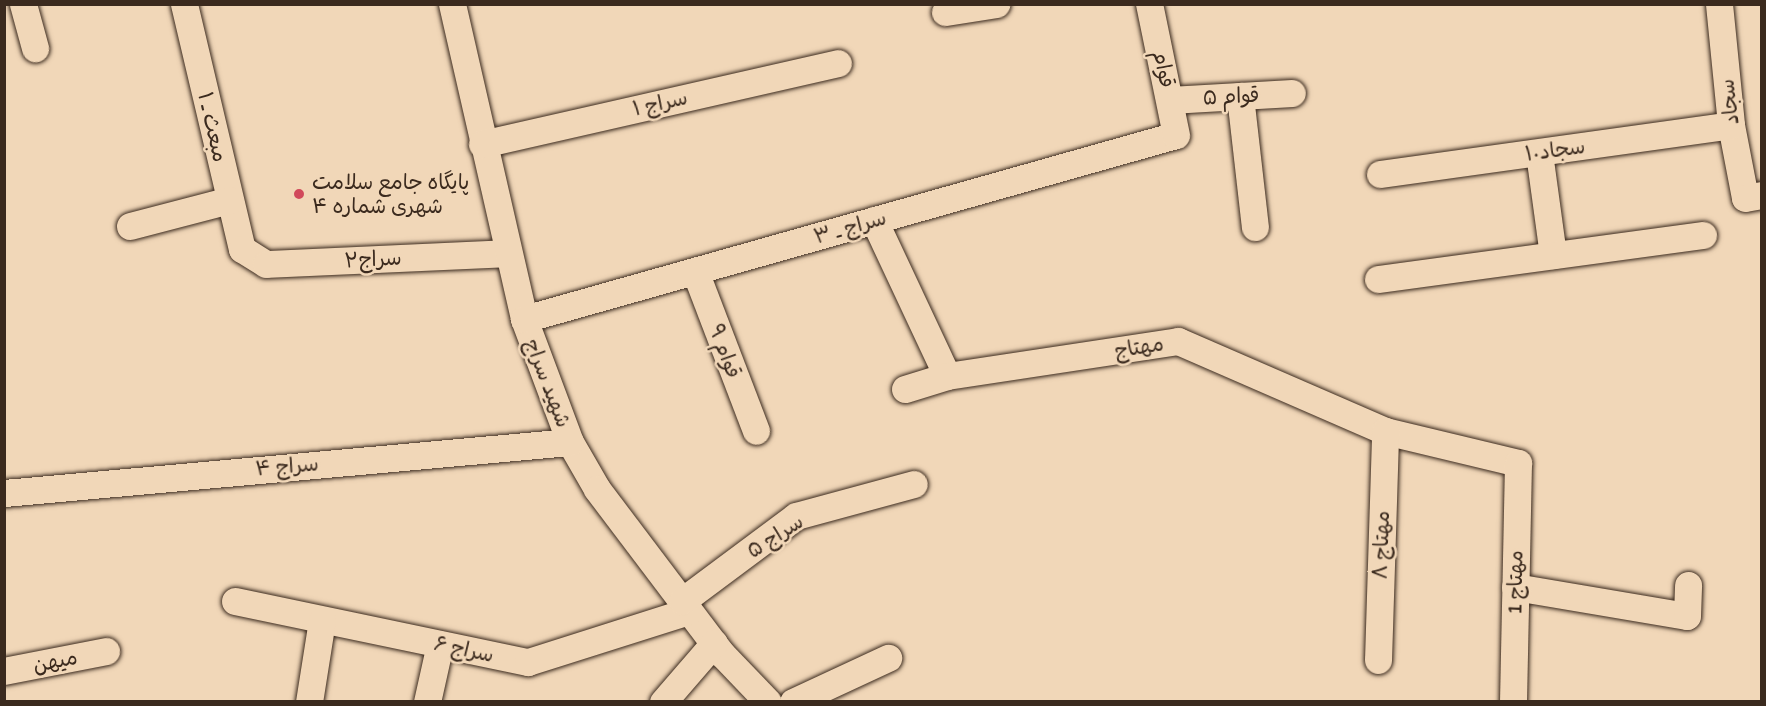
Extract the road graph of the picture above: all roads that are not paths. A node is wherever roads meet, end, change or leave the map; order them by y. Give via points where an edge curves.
1 (23, 4) edge
2 (184, 4) edge
3 (452, 4) edge
4 (996, 4) edge
5 (1149, 4) edge
6 (1719, 4) edge
7 (945, 12) dead end
8 (35, 48) dead end
9 (838, 63) dead end
10 (1292, 93) dead end
11 (1240, 96) junction
12 (1170, 100) junction
13 (1731, 125) junction
14 (1176, 135) joint
15 (482, 144) junction
16 (1539, 153) junction
17 (1380, 174) dead end
18 (1753, 196) edge
19 (230, 200) junction
20 (874, 220) junction
21 (130, 226) dead end
22 (1256, 227) dead end
23 (1703, 235) dead end
24 (242, 249) joint
25 (508, 253) junction
26 (1553, 255) junction
27 (695, 271) junction
28 (1378, 279) dead end
29 (524, 319) junction
30 (947, 376) junction
31 (905, 389) dead end
32 (756, 431) dead end
33 (1385, 431) junction
34 (570, 442) junction
35 (1518, 463) joint
36 (914, 484) dead end
37 (4, 493) edge
38 (1688, 585) dead end
39 (1515, 587) junction
40 (234, 601) dead end
41 (686, 606) junction
42 (322, 620) junction
43 (714, 642) junction
44 (440, 644) junction
45 (106, 651) dead end
46 (888, 658) dead end
47 (1378, 660) dead end
48 (4, 671) edge
49 (309, 702) edge
50 (427, 702) edge
51 (663, 702) edge
52 (768, 702) edge
53 (794, 702) edge
54 (1513, 702) edge

1 - 8 street
2 - 19 street, مبعث ـ ۱
3 - 15 street, شهید سراج
4 - 7 street
5 - 12 street, قوام
6 - 13 street, سجاد
9 - 15 street, سراج ۱
10 - 11 street, قوام ۵
11 - 12 street, قوام ۵
11 - 22 street
12 - 14 street, قوام
13 - 16 street, سجاد۱۰
13 - 18 street, سجاد
14 - 20 street, سراج ـ ۳
15 - 25 street, شهید سراج
16 - 17 street, سجاد۱۰
16 - 26 street
19 - 21 street
19 - 24 street, مبعث ـ ۱
20 - 27 street, سراج ـ ۳
20 - 30 street
23 - 26 street
24 - 25 street, سراج۲ via 266,264
25 - 29 street, شهید سراج
26 - 28 street
27 - 29 street, سراج ـ ۳
27 - 32 street, قوام ۹
29 - 34 street, شهید سراج
30 - 31 street, مهتاج
30 - 33 street, مهتاج via 1178,341
33 - 35 street, مهتاج
33 - 47 street, مهتاج ۸
34 - 37 street, سراج ۴
34 - 41 street, شهید سراج via 597,489
35 - 39 street, مهتاج 1
36 - 41 street, سراج ۵ via 796,516
38 - 39 street via 1687,616
39 - 54 street, مهتاج 1
40 - 42 street, سراج ۶
41 - 43 street, شهید سراج
41 - 44 street, سراج ۶ via 528,662
42 - 44 street, سراج ۶
42 - 49 street
43 - 51 street
43 - 52 street, شهید سراج
44 - 50 street
45 - 48 street, میهن
46 - 53 street

